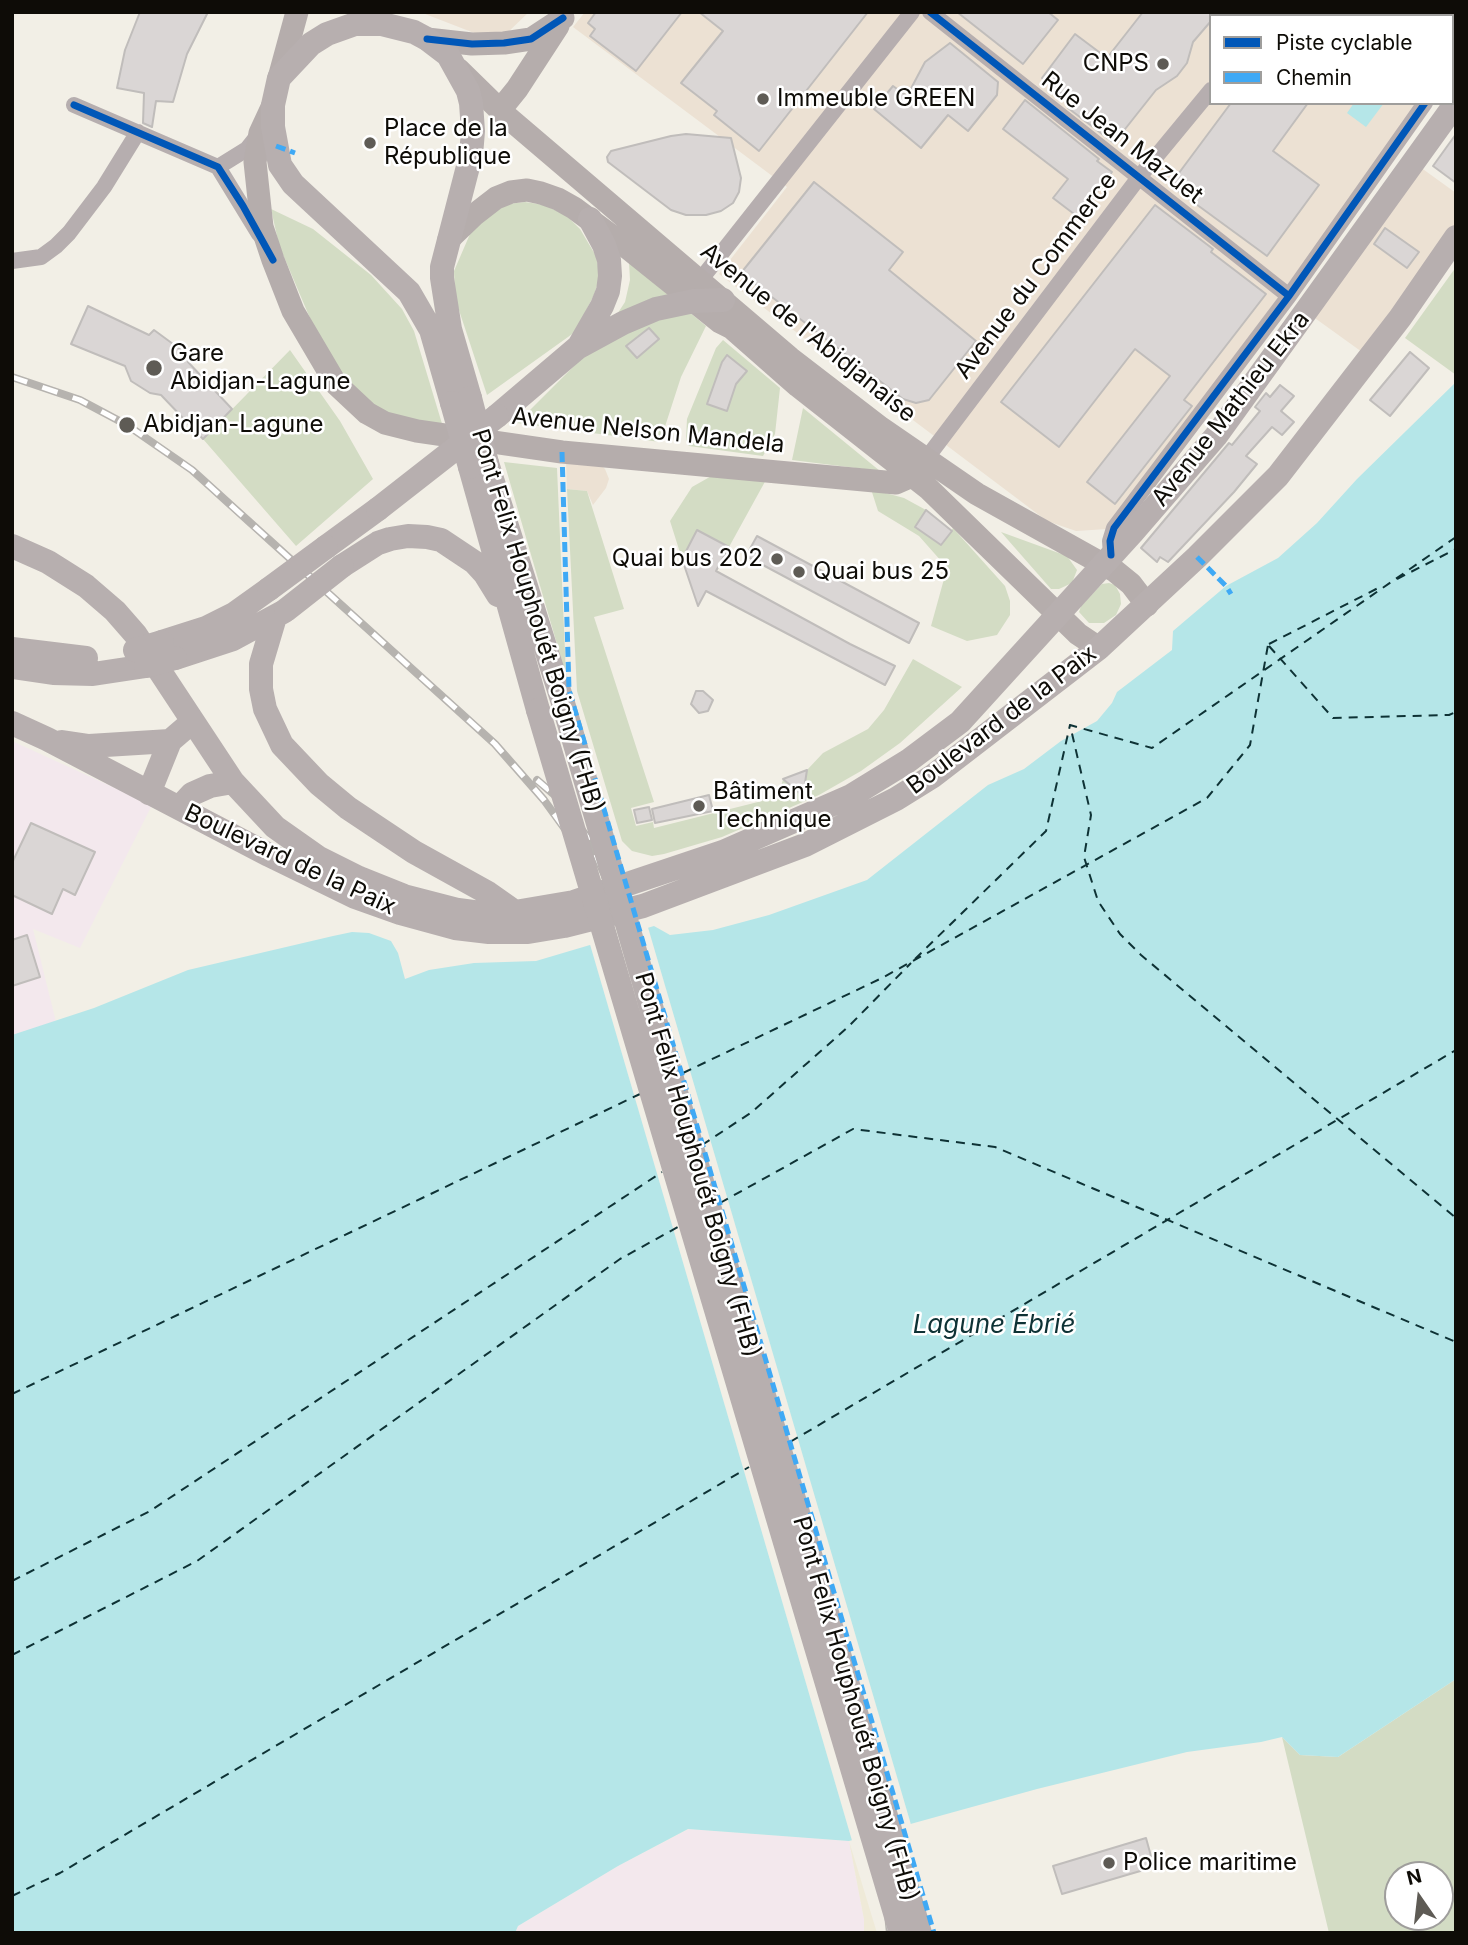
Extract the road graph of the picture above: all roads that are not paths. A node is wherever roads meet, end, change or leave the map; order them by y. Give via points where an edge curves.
1 (297, 12) edge
2 (392, 12) edge
3 (912, 12) edge
4 (930, 12) edge
5 (565, 15) edge
6 (421, 35) junction
7 (458, 69) junction
8 (279, 78) junction
9 (1209, 92) edge
10 (74, 105) dead end
11 (1424, 105) edge
12 (1454, 105) edge
13 (500, 110) junction
14 (138, 132) junction
15 (277, 144) junction
16 (1408, 148) junction
17 (218, 167) junction
18 (1140, 176) junction
19 (590, 219) junction
20 (1456, 237) edge
21 (449, 239) junction
22 (273, 260) junction
23 (12, 261) edge
24 (694, 292) junction
25 (1289, 296) junction
26 (723, 300) joint
27 (1279, 330) junction
28 (578, 348) junction
29 (461, 400) junction
30 (479, 465) junction
31 (919, 468) junction
32 (12, 546) edge
33 (1107, 560) junction
34 (1147, 605) junction
35 (281, 613) junction
36 (510, 613) junction
37 (1057, 614) junction
38 (1099, 648) junction
39 (12, 649) edge
40 (169, 650) junction
41 (140, 658) junction
42 (12, 667) edge
43 (12, 723) edge
44 (191, 723) junction
45 (47, 739) junction
46 (170, 741) junction
47 (233, 782) junction
48 (149, 793) junction
49 (179, 808) junction
50 (655, 876) joint
51 (515, 912) junction
52 (901, 1933) edge
53 (920, 1933) edge

1 - 8 main road
2 - 6 main road
3 - 24 street
4 - 18 street, Rue Jean Mazuet
5 - 6 main road via 531,38 504,43 472,44
5 - 13 main road
6 - 7 main road via 448,55
6 - 8 main road via 371,23 343,27 311,44
7 - 13 main road, Avenue de l'Abidjanaise
7 - 21 main road via 471,103 473,131
8 - 15 main road via 273,105
9 - 18 street, Avenue du Commerce
10 - 14 street
11 - 16 street
12 - 16 main road, Avenue Mathieu Ekra
13 - 24 main road, Avenue de l'Abidjanaise
14 - 17 street
14 - 23 street via 69,233 41,257
15 - 17 street via 247,149
15 - 22 main road, Avenue Nelson Mandela via 255,162 262,227
15 - 29 main road via 280,166 293,184 409,292
16 - 25 street
16 - 27 main road, Avenue Mathieu Ekra
17 - 22 street
18 - 25 street, Rue Jean Mazuet
18 - 31 street, Avenue du Commerce
19 - 21 main road, Avenue de l'Abidjanaise via 550,196 527,190 511,192 496,198
19 - 24 main road, Avenue de l'Abidjanaise
19 - 28 main road via 604,245 610,276 602,306
20 - 34 main road, Boulevard de la Paix via 1278,476
21 - 29 main road via 442,267 444,299
22 - 31 main road, Avenue Nelson Mandela via 293,311 336,384 385,423 418,432 562,452 895,483
24 - 26 main road
24 - 28 main road
24 - 31 main road, Avenue de l'Abidjanaise via 720,322 798,387
25 - 27 street
26 - 31 main road, Avenue de l'Abidjanaise
27 - 33 main road, Avenue Mathieu Ekra via 1216,436
28 - 40 main road, bridge via 498,416 270,589
29 - 30 main road, Pont Felix Houphouét Boigny (FHB), bridge
30 - 36 main road, Pont Felix Houphouét Boigny (FHB)
30 - 53 main road, Pont Felix Houphouét Boigny (FHB), bridge via 563,703
31 - 33 main road, Avenue de l'Abidjanaise
31 - 37 main road, Avenue de l'Abidjanaise via 958,517
32 - 44 main road, Boulevard de la Paix via 48,562 115,611 136,635
33 - 34 main road, Avenue de l'Abidjanaise
33 - 37 main road, Avenue Mathieu Ekra
34 - 38 main road, Boulevard de la Paix
35 - 36 main road, bridge via 378,543 408,536 441,540 474,562
35 - 40 main road via 233,639
35 - 51 main road via 261,664 261,689 282,745 348,808
36 - 52 main road, Pont Felix Houphouét Boigny (FHB), bridge
37 - 38 main road, Avenue de l'Abidjanaise
37 - 50 main road, Avenue Mathieu Ekra via 960,722 908,761 805,818
38 - 49 main road, Boulevard de la Paix via 933,776 852,822 696,888 564,926 489,932 400,913 342,891
39 - 41 main road via 87,658
40 - 41 main road, bridge
41 - 42 main road via 93,674
43 - 45 main road, Boulevard de la Paix
44 - 46 main road
44 - 47 main road, Boulevard de la Paix
45 - 46 main road via 89,746
45 - 48 main road, Boulevard de la Paix
46 - 48 main road
47 - 49 main road via 192,794
47 - 51 main road, Boulevard de la Paix via 275,827 319,858 359,878 458,910
48 - 49 main road, Boulevard de la Paix
50 - 51 main road, Boulevard de la Paix via 574,902

